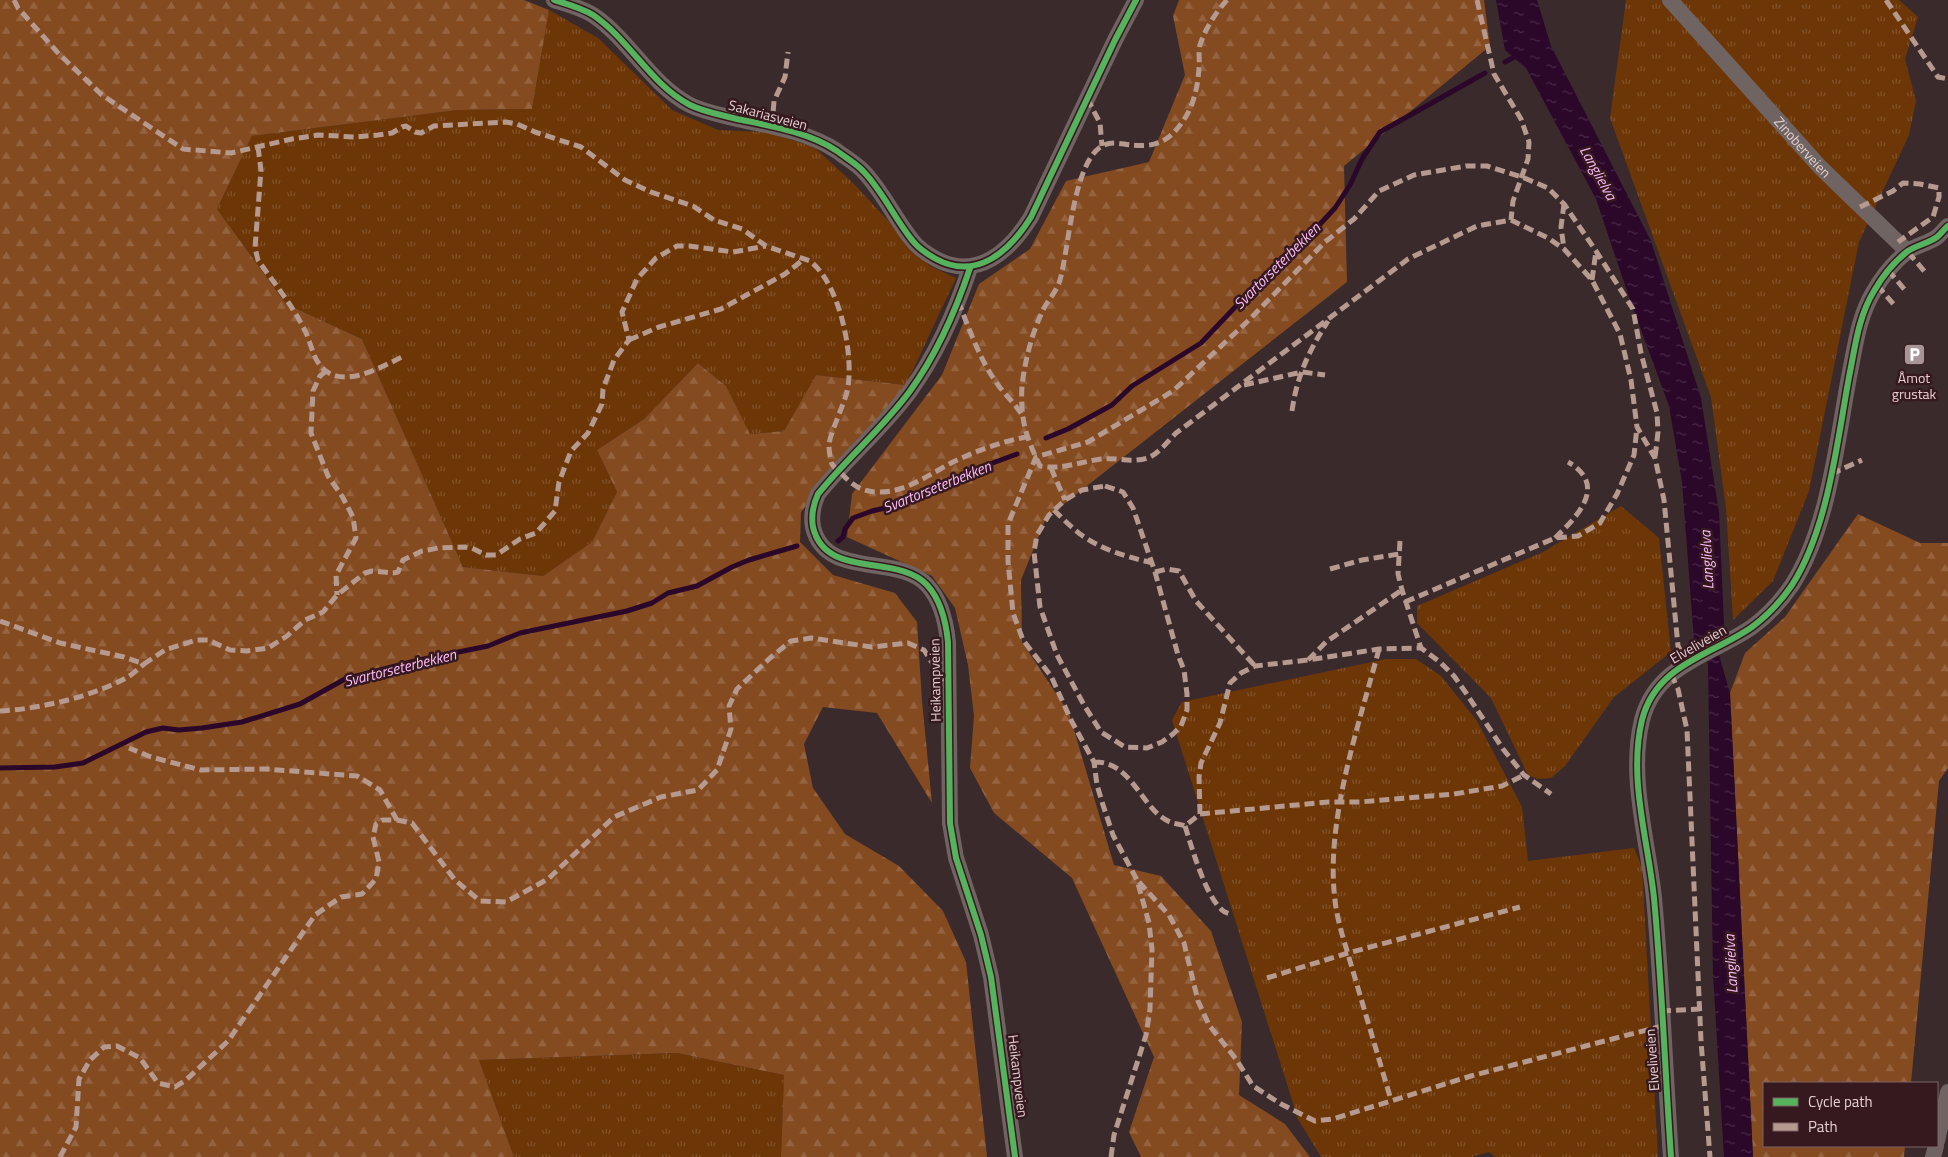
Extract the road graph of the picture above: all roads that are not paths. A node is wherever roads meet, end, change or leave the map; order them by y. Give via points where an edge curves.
1 (554, 0) edge
2 (1136, 0) edge
3 (1670, 0) edge
4 (1948, 226) edge
5 (1908, 252) junction
6 (970, 268) junction
7 (1948, 1092) edge
8 (1938, 1136) edge
9 (1015, 1157) edge
10 (1671, 1157) edge

1 - 6 street, Sakariasveien via 593,15 669,91 693,106 782,128 835,150 864,172 912,241 942,262
2 - 6 street via 1022,231 1004,250
3 - 5 street, Zinoberveien via 1820,167
4 - 5 street via 1936,238
5 - 10 street, Elveliveien via 1877,285 1860,321 1835,458 1814,537 1802,568 1780,600 1752,626 1671,674 1650,701 1643,717 1637,767 1654,897
6 - 9 street, Heikampveien via 958,301 924,370 904,399 818,494 812,524 819,542 836,556 919,578 932,592 943,615 948,642 950,823 956,858 982,935 991,978
7 - 8 street

